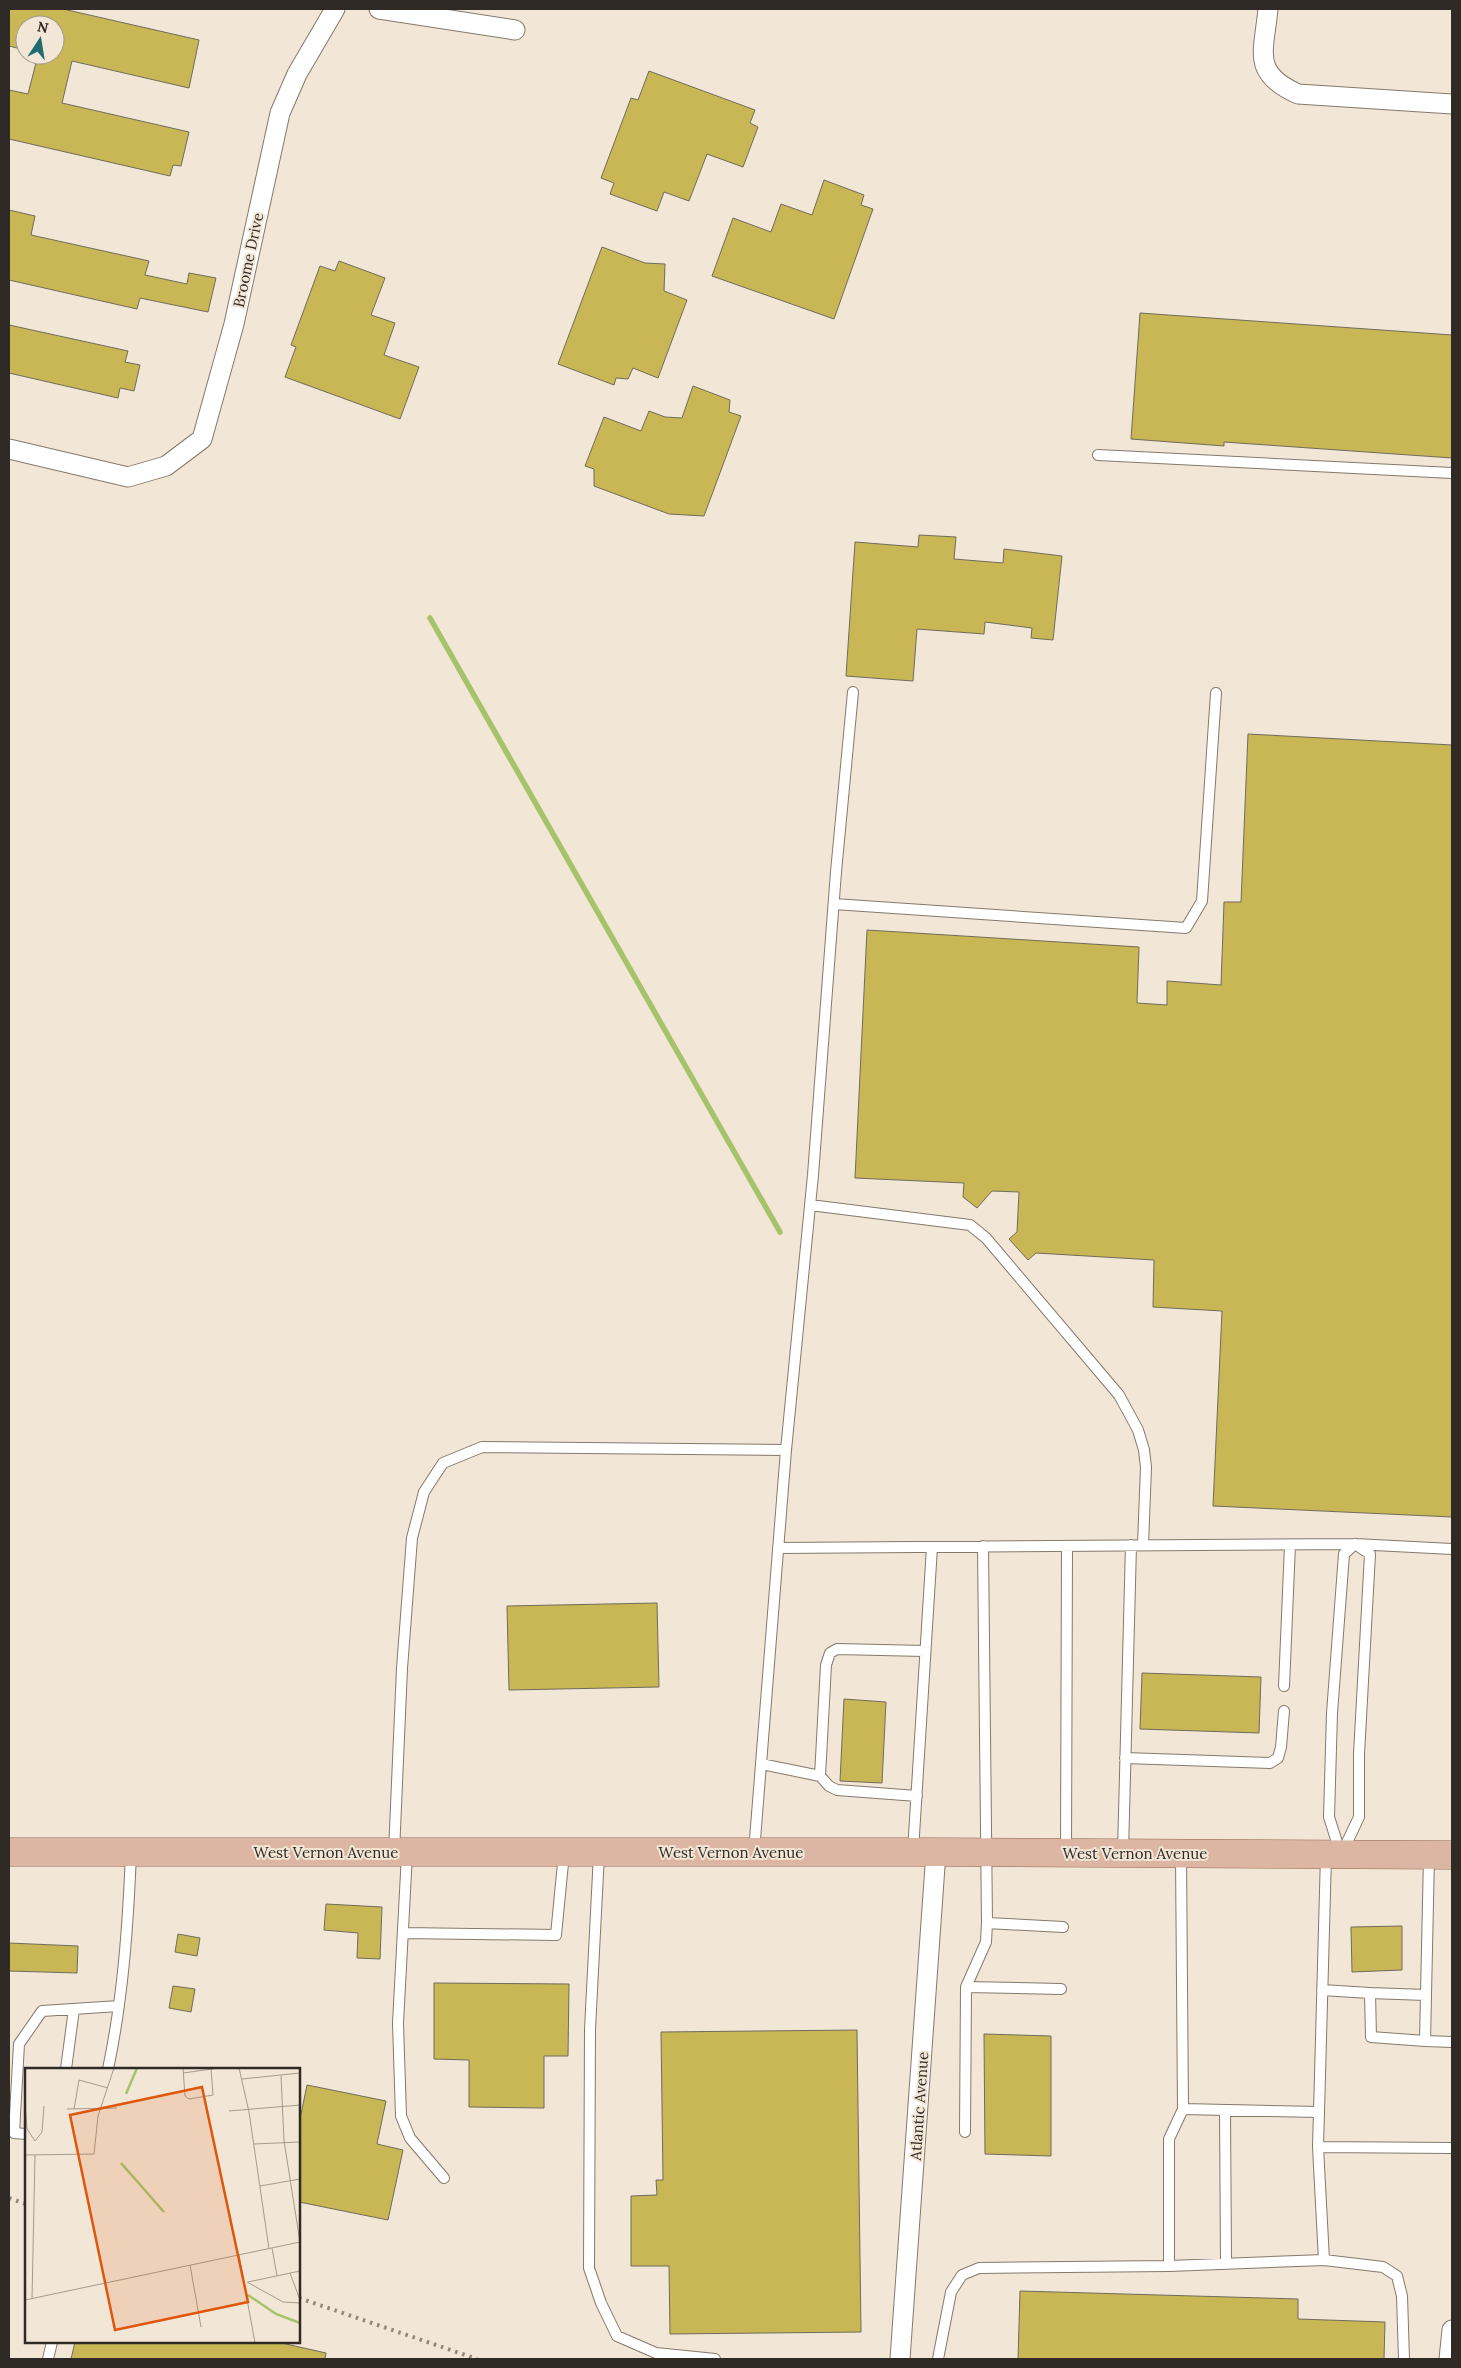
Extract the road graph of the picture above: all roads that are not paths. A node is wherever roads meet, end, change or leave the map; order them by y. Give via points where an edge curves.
1 (335, 9) edge
2 (379, 9) edge
3 (1268, 9) edge
4 (515, 30) dead end
5 (1452, 104) edge
6 (9, 449) edge
7 (1098, 456) dead end
8 (1452, 473) edge
9 (854, 692) dead end
10 (1216, 692) dead end
11 (834, 904) junction
12 (810, 1205) junction
13 (786, 1450) junction
14 (1355, 1544) junction
15 (1131, 1545) junction
16 (1143, 1545) junction
17 (1290, 1545) junction
18 (983, 1546) junction
19 (1067, 1546) junction
20 (932, 1547) junction
21 (778, 1548) junction
22 (1452, 1549) edge
23 (925, 1651) junction
24 (1284, 1686) dead end
25 (1284, 1711) dead end
26 (1125, 1758) junction
27 (761, 1764) junction
28 (820, 1776) junction
29 (916, 1796) junction
30 (9, 1852) edge
31 (131, 1852) junction
32 (754, 1852) junction
33 (925, 1852) junction
34 (987, 1852) junction
35 (401, 1853) junction
36 (564, 1853) junction
37 (599, 1853) junction
38 (1066, 1853) junction
39 (1123, 1853) junction
40 (1181, 1854) junction
41 (1334, 1855) junction
42 (1441, 1855) edge
43 (987, 1923) junction
44 (1063, 1927) dead end
45 (403, 1933) junction
46 (966, 1987) junction
47 (1061, 1989) dead end
48 (1322, 1990) junction
49 (1370, 1993) junction
50 (1426, 1996) junction
51 (119, 2006) junction
52 (74, 2009) junction
53 (1425, 2041) junction
54 (1452, 2042) edge
55 (66, 2068) edge
56 (108, 2068) edge
57 (1182, 2109) junction
58 (1225, 2110) junction
59 (1319, 2112) junction
60 (965, 2132) dead end
61 (25, 2134) edge
62 (1318, 2147) junction
63 (1452, 2148) edge
64 (444, 2178) dead end
65 (1324, 2260) junction
66 (1226, 2264) junction
67 (1169, 2266) junction
68 (1452, 2330) edge
69 (52, 2343) edge
70 (48, 2359) edge
71 (715, 2359) edge
72 (900, 2359) edge
73 (938, 2359) edge
74 (1404, 2359) edge
75 (1449, 2359) edge

1 - 6 street, Broome Drive via 297,74 280,113 234,324 202,439 166,466 128,477
2 - 4 street
3 - 5 street via 1263,59 1267,71 1280,86 1298,94
7 - 8 lane
9 - 11 lane
10 - 11 lane via 1202,901 1186,928
11 - 12 lane
12 - 13 lane
12 - 16 lane via 970,1225 986,1238 1119,1395 1138,1430 1146,1467
13 - 21 lane
13 - 35 lane via 482,1447 443,1463 424,1492 412,1538 402,1668
14 - 17 lane
14 - 22 lane
14 - 41 lane via 1344,1554 1332,1713 1329,1817
14 - 41 lane via 1370,1554 1359,1754 1359,1817
15 - 16 lane
15 - 19 lane
15 - 26 lane
16 - 17 lane
17 - 24 lane
18 - 19 lane
18 - 20 lane
18 - 34 lane
19 - 38 lane
20 - 21 lane
20 - 23 lane
21 - 27 lane
23 - 28 lane via 837,1649 830,1653 826,1665
23 - 29 lane
25 - 26 lane via 1281,1747 1278,1758 1270,1763
26 - 39 lane
27 - 28 lane
27 - 32 lane
28 - 29 lane via 838,1790
29 - 33 lane
30 - 31 main road, West Vernon Avenue
31 - 35 main road, West Vernon Avenue
31 - 51 lane
32 - 33 main road, West Vernon Avenue
32 - 37 main road, West Vernon Avenue
33 - 34 main road, West Vernon Avenue
33 - 72 street, Atlantic Avenue
34 - 38 main road, West Vernon Avenue
34 - 43 lane
35 - 36 main road, West Vernon Avenue
35 - 45 lane
36 - 37 main road, West Vernon Avenue
36 - 45 lane via 556,1935
37 - 71 lane via 590,2029 589,2268 601,2304 617,2336 656,2353
38 - 39 main road, West Vernon Avenue
39 - 40 main road, West Vernon Avenue
40 - 41 main road, West Vernon Avenue
40 - 57 lane
41 - 42 main road, West Vernon Avenue
41 - 48 lane
42 - 50 lane
43 - 44 lane
43 - 46 lane via 986,1942
45 - 64 lane via 398,2023 401,2116 410,2138
46 - 47 lane
46 - 60 lane
48 - 49 lane
48 - 59 lane
49 - 50 lane
49 - 53 lane via 1371,2037
50 - 53 lane
51 - 52 lane
51 - 56 lane
52 - 55 lane
52 - 61 lane via 42,2011 19,2044 14,2133
53 - 54 lane
57 - 58 lane
57 - 67 lane via 1169,2139
58 - 59 lane
58 - 66 lane
59 - 62 lane
62 - 63 lane
62 - 65 lane
65 - 66 lane
65 - 74 lane via 1383,2267 1397,2276 1402,2296
66 - 67 lane
67 - 73 lane via 979,2268 962,2275 951,2292
68 - 75 street
69 - 70 lane

